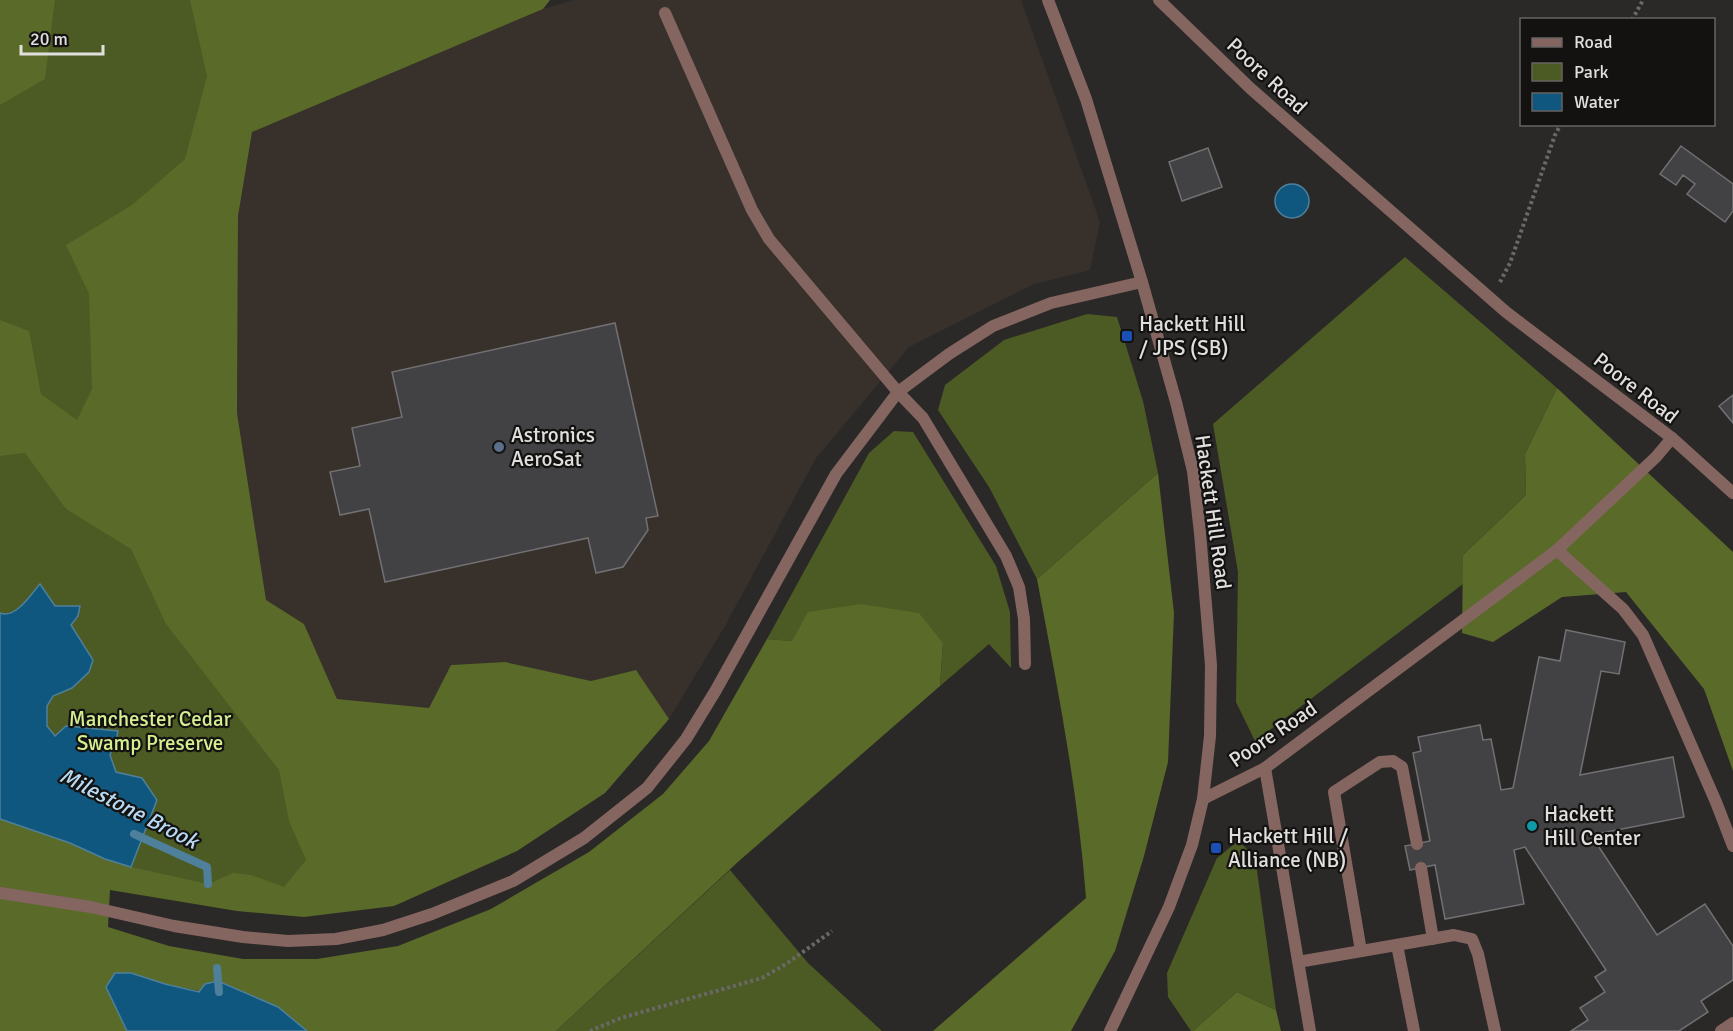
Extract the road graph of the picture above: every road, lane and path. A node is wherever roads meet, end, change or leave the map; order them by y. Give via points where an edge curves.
1 (1048, 0) edge
2 (1159, 0) edge
3 (1643, 0) edge
4 (665, 13) dead end
5 (1633, 18) edge
6 (1560, 126) edge
7 (1142, 282) junction
8 (1492, 299) junction
9 (898, 392) junction
10 (1672, 438) junction
11 (1733, 493) edge
12 (1557, 550) junction
13 (1025, 664) dead end
14 (1265, 768) junction
15 (1203, 800) junction
16 (1417, 844) dead end
17 (1733, 846) edge
18 (1421, 868) dead end
19 (0, 894) edge
20 (832, 931) dead end
21 (1433, 939) junction
22 (1396, 945) junction
23 (1361, 951) junction
24 (1298, 962) junction
25 (1733, 1023) edge
26 (590, 1031) edge
27 (1110, 1031) edge
28 (1310, 1031) edge
29 (1414, 1031) edge
30 (1495, 1031) edge
31 (1721, 1031) edge

1 - 7 street, Hackett Hill Road via 1086,99
2 - 8 street, Poore Road via 1250,88
3 - 5 path
4 - 9 street via 752,210 769,239
6 - 8 path via 1510,263
7 - 9 street via 1051,303 993,326
7 - 15 street, Hackett Hill Road via 1193,471 1211,665 1210,736
8 - 10 street, Poore Road
9 - 13 street via 923,418 1006,556 1019,587
9 - 19 street via 836,474 686,739 647,788 584,838 513,881 384,930 336,939 288,941 174,926 91,907
10 - 11 street
10 - 12 street, Poore Road
12 - 14 street, Poore Road
12 - 17 street via 1623,609 1643,635
14 - 15 street, Poore Road
14 - 24 street
15 - 27 street, Hackett Hill Road via 1192,845 1169,907
16 - 23 street via 1402,766 1393,761 1380,762 1334,792
18 - 21 street
20 - 26 path via 762,978 621,1018
21 - 22 street
21 - 30 street via 1454,935 1472,939
22 - 23 street
22 - 29 street
23 - 24 street
24 - 28 street
25 - 31 street

